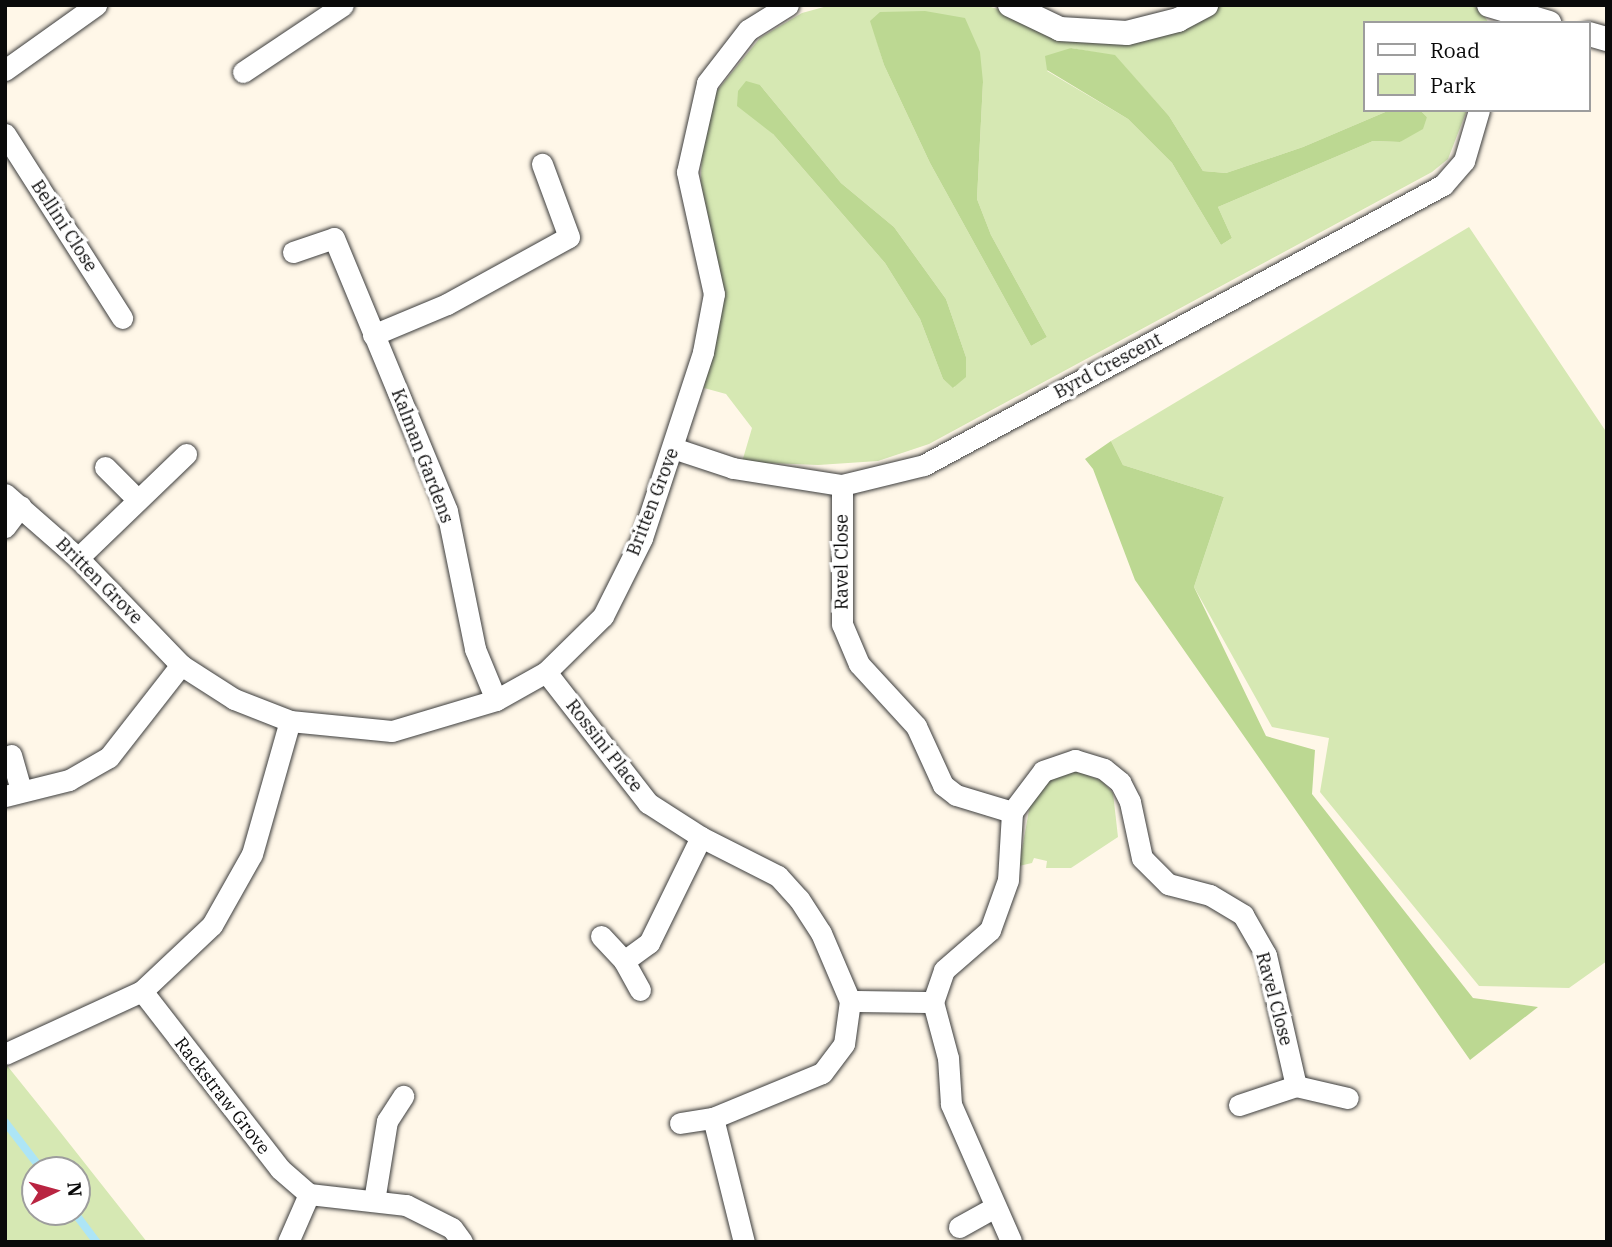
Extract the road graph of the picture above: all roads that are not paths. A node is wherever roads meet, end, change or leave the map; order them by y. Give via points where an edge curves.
1 (96, 5) edge
2 (343, 5) edge
3 (788, 5) edge
4 (1010, 5) edge
5 (1206, 5) edge
6 (1501, 13) edge
7 (1539, 21) edge
8 (5, 70) edge
9 (243, 72) dead end
10 (1478, 112) edge
11 (5, 134) edge
12 (542, 164) dead end
13 (293, 252) dead end
14 (122, 318) dead end
15 (373, 335) junction
16 (673, 448) junction
17 (187, 454) dead end
18 (105, 467) dead end
19 (842, 485) junction
20 (136, 498) junction
21 (13, 500) edge
22 (5, 527) edge
23 (78, 558) junction
24 (181, 665) junction
25 (547, 672) junction
26 (496, 700) junction
27 (290, 721) junction
28 (11, 755) dead end
29 (13, 794) edge
30 (1013, 812) junction
31 (701, 837) junction
32 (601, 936) dead end
33 (624, 961) junction
34 (640, 990) dead end
35 (142, 991) junction
36 (850, 1001) junction
37 (933, 1002) junction
38 (5, 1054) edge
39 (1296, 1086) junction
40 (403, 1096) dead end
41 (1348, 1098) dead end
42 (1239, 1105) dead end
43 (713, 1118) junction
44 (680, 1123) dead end
45 (309, 1194) junction
46 (374, 1201) junction
47 (995, 1208) junction
48 (959, 1227) dead end
49 (1011, 1241) edge
50 (288, 1242) edge
51 (462, 1242) edge
52 (744, 1242) edge

1 - 8 street
2 - 9 street
3 - 16 street, Britten Grove via 748,30 707,83 687,172 714,294 703,352
4 - 5 street via 1060,29 1128,33 1178,20
6 - 7 street
10 - 19 street, Byrd Crescent via 1464,161 1443,185 924,465
11 - 14 street, Bellini Close
12 - 15 street via 569,237 447,304
13 - 15 street, Kalman Gardens via 334,238
15 - 26 street, Kalman Gardens via 447,511 475,649
16 - 19 street, Byrd Crescent via 733,468
16 - 25 street, Britten Grove via 642,538 603,616
17 - 20 street
18 - 20 street
19 - 30 street, Ravel Close via 842,624 859,664 916,726 943,785 956,795
20 - 23 street
21 - 22 street
21 - 23 street, Britten Grove
23 - 24 street, Britten Grove
24 - 27 street, Britten Grove via 234,699
24 - 29 street via 109,757 69,780
25 - 26 street, Britten Grove
25 - 31 street, Rossini Place via 648,803
26 - 27 street, Britten Grove via 392,731
27 - 35 street via 245,866 212,925
28 - 29 street
30 - 37 street, Ravel Close via 1008,880 990,930 944,970
30 - 39 street, Ravel Close via 1033,781 1057,764 1075,760 1091,764 1120,782 1130,802 1142,858 1168,884 1210,895 1243,915 1266,955
31 - 33 street via 649,943
31 - 36 street, Rossini Place via 778,876 799,899 821,933
32 - 33 street
33 - 34 street
35 - 38 street
35 - 45 street, Rackstraw Grove via 280,1169
36 - 37 street
36 - 43 street, Rossini Place via 845,1044 822,1073
37 - 47 street via 948,1058 951,1104
39 - 41 street
39 - 42 street
40 - 46 street via 387,1121
43 - 44 street, Rossini Place
43 - 52 street
45 - 46 street
45 - 50 street
46 - 51 street via 407,1205 452,1228
47 - 48 street
47 - 49 street

